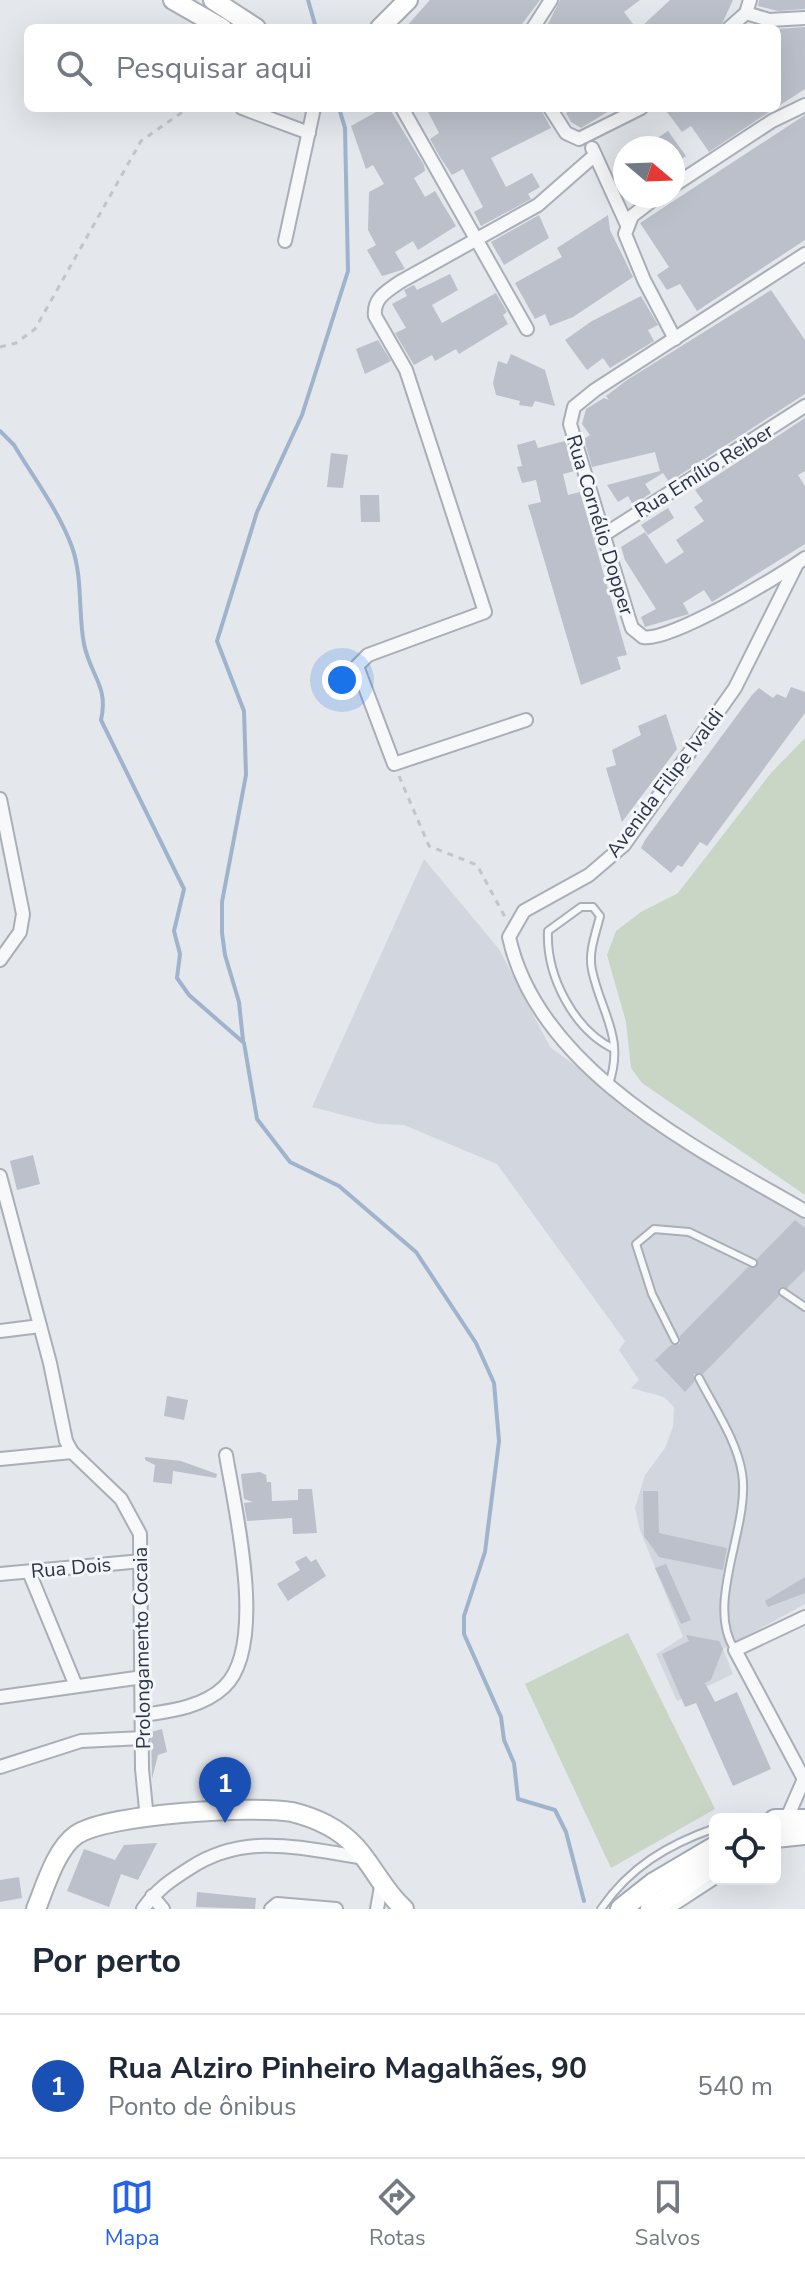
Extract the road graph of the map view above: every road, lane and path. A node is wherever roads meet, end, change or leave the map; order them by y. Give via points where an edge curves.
1 (173, 0) edge
2 (213, 0) edge
3 (408, 0) edge
4 (551, 0) edge
5 (748, 6) edge
6 (805, 18) edge
7 (215, 24) edge
8 (250, 24) edge
9 (384, 24) edge
10 (536, 24) edge
11 (732, 24) edge
12 (805, 105) edge
13 (182, 112) edge
14 (253, 112) edge
15 (313, 112) edge
16 (404, 112) edge
17 (553, 112) edge
18 (634, 112) edge
19 (309, 133) junction
20 (587, 138) junction
21 (595, 155) junction
22 (685, 178) edge
23 (640, 208) edge
24 (627, 225) junction
25 (475, 238) junction
26 (285, 241) dead end
27 (805, 254) edge
28 (527, 329) dead end
29 (675, 339) junction
30 (0, 347) edge
31 (805, 406) edge
32 (602, 536) junction
33 (801, 561) edge
34 (526, 720) dead end
35 (394, 764) junction
36 (0, 799) edge
37 (511, 929) junction
38 (0, 960) edge
39 (614, 1049) junction
40 (609, 1084) junction
41 (0, 1176) edge
42 (3, 1200) edge
43 (805, 1211) edge
44 (753, 1263) dead end
45 (783, 1292) dead end
46 (805, 1307) edge
47 (40, 1326) junction
48 (0, 1331) edge
49 (675, 1340) dead end
50 (699, 1378) dead end
51 (72, 1452) junction
52 (226, 1455) dead end
53 (0, 1459) edge
54 (142, 1561) junction
55 (29, 1572) junction
56 (0, 1574) edge
57 (805, 1617) edge
58 (735, 1650) junction
59 (143, 1677) junction
60 (76, 1686) junction
61 (0, 1697) edge
62 (144, 1715) junction
63 (143, 1738) junction
64 (0, 1767) edge
65 (804, 1780) edge
66 (147, 1819) junction
67 (783, 1829) edge
68 (709, 1831) edge
69 (805, 1834) edge
70 (709, 1851) edge
71 (367, 1858) junction
72 (709, 1869) edge
73 (382, 1879) junction
74 (709, 1885) edge
75 (152, 1896) junction
76 (274, 1906) edge
77 (621, 1908) edge
78 (36, 1909) edge
79 (143, 1909) edge
80 (163, 1909) edge
81 (336, 1909) edge
82 (377, 1909) edge
83 (402, 1909) edge
84 (601, 1909) edge
85 (651, 1909) edge
86 (672, 1909) edge

1 - 7 street
2 - 8 street
3 - 9 street
4 - 10 street
5 - 6 street via 769,20
5 - 11 street
12 - 22 street
13 - 30 path via 141,141 35,329 23,340
14 - 19 street
15 - 19 street
16 - 25 street
17 - 20 street via 569,136
18 - 20 street
19 - 26 street
20 - 21 street
21 - 24 street
21 - 25 street via 538,205
23 - 24 street
24 - 29 street via 628,245
25 - 28 street
25 - 35 street via 386,291 374,307 406,370 485,612 368,655 357,666
27 - 29 street, Rua Cornélio Dopper
29 - 32 street, Rua Cornélio Dopper via 587,395 570,414
31 - 32 street, Rua Emílio Reiber
32 - 33 street, Rua Cornélio Dopper via 632,628 651,639
33 - 37 street, Avenida Filipe Ivaldi via 735,688 624,845 589,875 534,904
34 - 35 street
35 - 37 path via 429,846 477,865
36 - 38 street via 23,914 20,932
37 - 40 street via 510,940 544,1016
39 - 39 lane via 592,970 591,949 600,916 593,907 581,907 548,931 548,954 576,1020 593,1039
39 - 40 lane
40 - 43 street via 719,1161
41 - 42 street, Prolongamento Cocaia
42 - 47 street, Prolongamento Cocaia
44 - 49 lane via 689,1232 654,1229 636,1244
45 - 46 lane
47 - 48 street
47 - 51 street, Prolongamento Cocaia via 58,1417
50 - 58 lane via 742,1472 744,1494 725,1607
51 - 53 street
51 - 54 street, Prolongamento Cocaia via 121,1499 140,1534
52 - 62 street via 245,1608 240,1664 213,1696
54 - 55 street, Rua Dois
54 - 59 street, Prolongamento Cocaia
55 - 56 street, Rua Dois
55 - 60 street
57 - 58 street
58 - 65 street
59 - 60 street
59 - 62 street, Prolongamento Cocaia
60 - 61 street
62 - 63 street, Prolongamento Cocaia
63 - 64 street via 81,1741
63 - 66 street, Prolongamento Cocaia
65 - 67 street
66 - 71 street via 237,1810 290,1812 328,1825
66 - 78 street via 94,1826 72,1837
67 - 69 main road
68 - 84 lane via 660,1851 634,1869
70 - 77 main road
71 - 73 street
71 - 75 street via 308,1846 245,1846 202,1860
72 - 85 main road
73 - 82 street
73 - 83 street
74 - 86 lane
75 - 79 street
75 - 80 street
76 - 81 street

